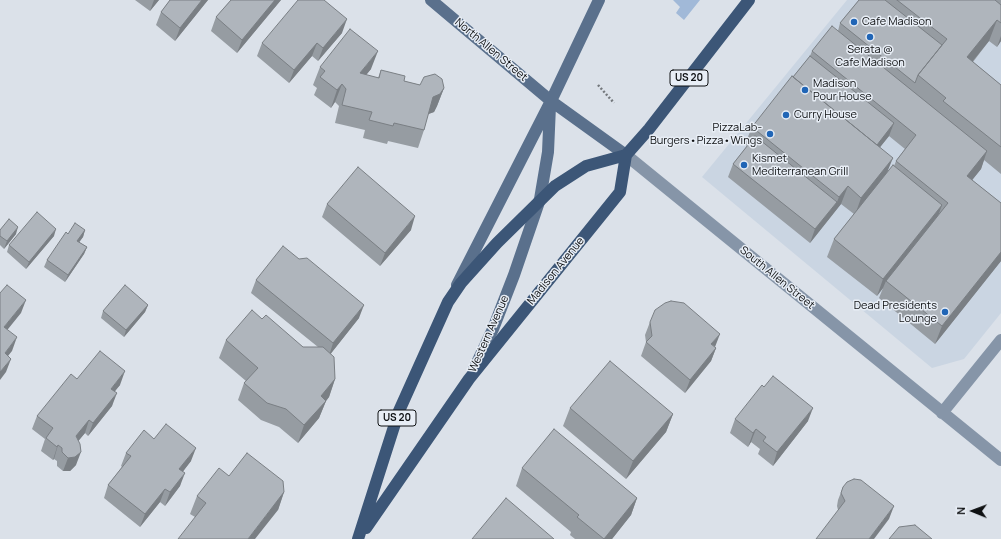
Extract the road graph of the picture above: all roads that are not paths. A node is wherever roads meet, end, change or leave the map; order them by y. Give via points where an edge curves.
1 (431, 0) edge
2 (599, 0) edge
3 (749, 0) edge
4 (551, 101) junction
5 (626, 155) junction
6 (540, 199) junction
7 (448, 302) junction
8 (1001, 340) edge
9 (469, 379) junction
10 (942, 413) junction
11 (1001, 460) edge

1 - 4 street, North Allen Street
2 - 4 street, Western Avenue
3 - 5 main road, US 20
4 - 5 street, South Allen Street
4 - 6 street, Western Avenue via 548,152
4 - 7 street, Western Avenue
5 - 6 main road, US 20 via 586,166
5 - 9 main road, Madison Avenue / US 20 via 620,192
5 - 10 street, South Allen Street
6 - 7 main road, US 20 via 476,266
6 - 9 street, Western Avenue via 493,329
7 - 9 main road, Western Avenue / US 20 via 399,411 358,539
8 - 10 street
10 - 11 street, South Allen Street

